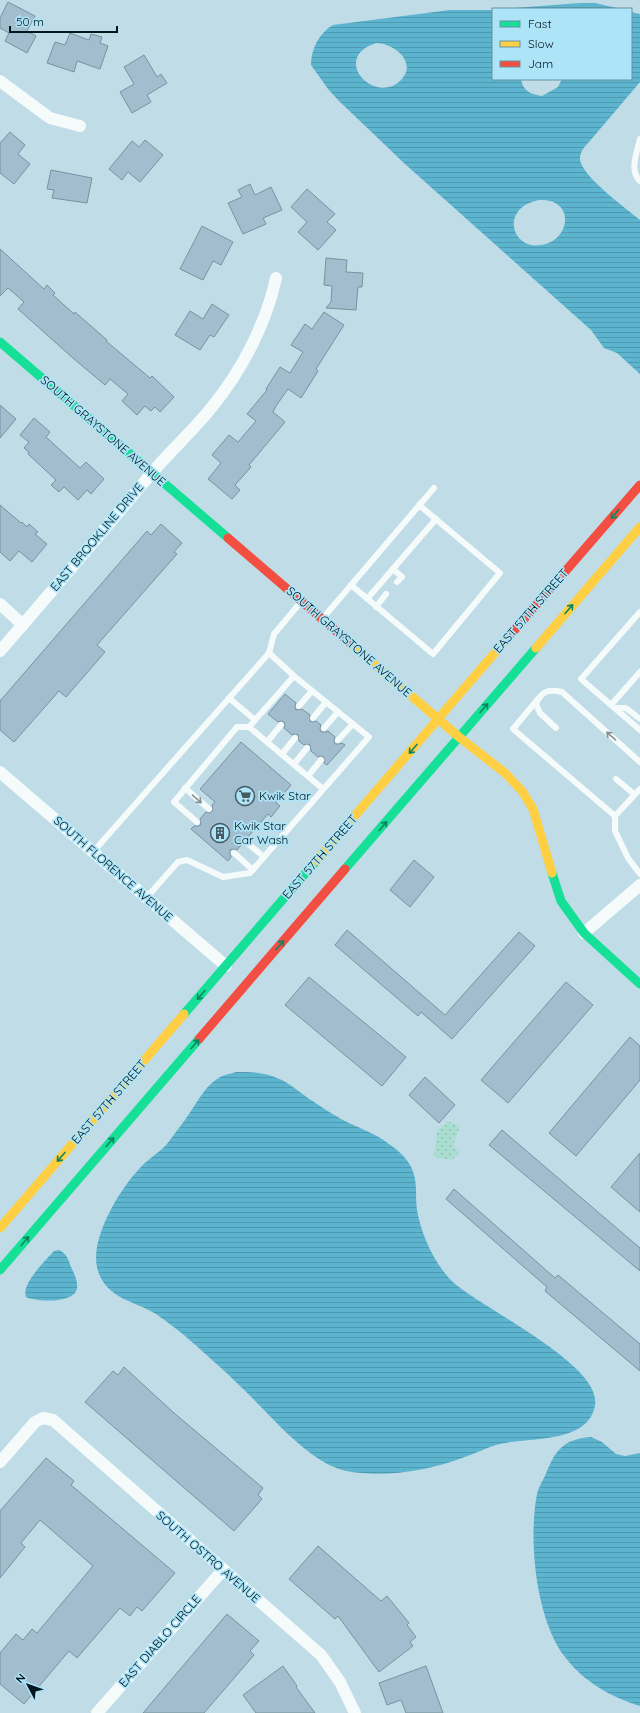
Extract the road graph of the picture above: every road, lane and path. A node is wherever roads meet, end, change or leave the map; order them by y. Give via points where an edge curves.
1 (0, 81) edge
2 (80, 126) dead end
3 (640, 139) edge
4 (640, 181) edge
5 (276, 278) dead end
6 (0, 342) edge
7 (151, 473) junction
8 (640, 485) edge
9 (434, 488) dead end
10 (419, 505) junction
11 (436, 519) junction
12 (640, 527) edge
13 (393, 569) junction
14 (397, 582) dead end
15 (351, 585) junction
16 (386, 594) dead end
17 (367, 599) junction
18 (302, 602) junction
19 (0, 604) edge
20 (376, 607) junction
21 (640, 612) edge
22 (322, 619) junction
23 (23, 624) junction
24 (0, 652) edge
25 (269, 653) junction
26 (640, 672) edge
27 (294, 676) junction
28 (312, 691) junction
29 (229, 698) junction
30 (538, 699) junction
31 (326, 702) junction
32 (299, 706) dead end
33 (613, 707) junction
34 (338, 712) junction
35 (313, 718) dead end
36 (438, 719) junction
37 (640, 719) edge
38 (255, 720) junction
39 (353, 724) junction
40 (281, 725) dead end
41 (249, 727) junction
42 (324, 728) dead end
43 (556, 728) dead end
44 (640, 730) edge
45 (459, 737) junction
46 (296, 738) dead end
47 (338, 740) dead end
48 (267, 742) junction
49 (308, 748) dead end
50 (282, 754) junction
51 (321, 760) dead end
52 (640, 762) edge
53 (294, 764) junction
54 (0, 772) edge
55 (308, 776) junction
56 (616, 779) dead end
57 (185, 788) junction
58 (323, 789) junction
59 (640, 789) edge
60 (634, 794) junction
61 (209, 809) dead end
62 (615, 816) junction
63 (198, 822) dead end
64 (245, 841) dead end
65 (93, 852) junction
66 (234, 854) dead end
67 (264, 857) junction
68 (253, 870) junction
69 (640, 874) edge
70 (640, 885) edge
71 (147, 897) junction
72 (584, 933) junction
73 (226, 966) junction
74 (640, 984) edge
75 (0, 1228) edge
76 (0, 1270) edge
77 (0, 1462) edge
78 (223, 1570) junction
79 (97, 1713) edge
80 (355, 1713) edge

1 - 2 street via 50,118
3 - 4 lane via 634,166 636,177
5 - 7 street, EAST BROOKLINE DRIVE via 270,304 258,335 232,379 212,406
6 - 7 main road, SOUTH GRAYSTONE AVENUE
7 - 18 main road, SOUTH GRAYSTONE AVENUE
7 - 23 street, EAST BROOKLINE DRIVE
8 -> 36 main road, EAST 57TH STREET
9 - 10 lane
10 - 11 lane
10 - 15 lane
11 - 13 lane
11 - 20 lane via 500,573 432,654
45 -> 12 main road
13 - 14 lane via 402,577
13 - 17 lane
15 - 17 lane
15 - 22 lane
16 - 20 lane
17 - 20 lane
18 - 22 main road, SOUTH GRAYSTONE AVENUE
18 - 25 lane via 274,634
19 - 23 street
21 - 33 lane via 581,679
22 - 36 main road, SOUTH GRAYSTONE AVENUE
23 - 24 street, EAST BROOKLINE DRIVE
25 - 27 lane
25 - 29 lane
26 - 33 lane
27 - 28 lane
27 - 38 lane
28 - 31 lane
28 - 32 lane
29 - 38 lane
29 - 65 lane
30 - 43 lane via 537,709
52 -> 30 lane via 562,692 546,691
30 - 62 lane via 512,729
31 - 34 lane
31 - 35 lane
33 - 37 lane via 626,708
33 - 44 lane
34 - 39 lane
34 - 42 lane
36 - 45 main road, SOUTH GRAYSTONE AVENUE
36 -> 73 main road, EAST 57TH STREET
38 - 41 lane
39 - 47 lane
39 - 58 lane via 368,737
40 - 48 lane
41 - 48 lane
41 - 57 lane via 238,727
45 - 72 main road, SOUTH GRAYSTONE AVENUE via 505,773 522,791 533,809 561,901
76 -> 45 main road
46 - 50 lane
48 - 50 lane
49 - 53 lane
50 - 53 lane
51 - 55 lane
53 - 55 lane
54 - 65 street, SOUTH FLORENCE AVENUE
55 - 58 lane
56 - 60 lane
57 -> 61 lane
57 - 63 lane via 174,802
58 - 67 lane
59 - 60 lane
60 - 62 lane
62 - 69 lane via 615,831 628,858
64 - 67 lane
65 - 71 street, SOUTH FLORENCE AVENUE
66 - 68 lane
67 - 68 lane
68 - 71 lane via 250,873 223,878 187,860 178,862
70 - 72 street
71 - 73 street, SOUTH FLORENCE AVENUE
72 - 74 main road, SOUTH GRAYSTONE AVENUE
73 -> 75 main road, EAST 57TH STREET
77 - 78 street, SOUTH OSTRO AVENUE via 35,1422 43,1418 53,1420
78 - 79 street, EAST DIABLO CIRCLE
78 - 80 street, SOUTH OSTRO AVENUE via 321,1655 340,1682

